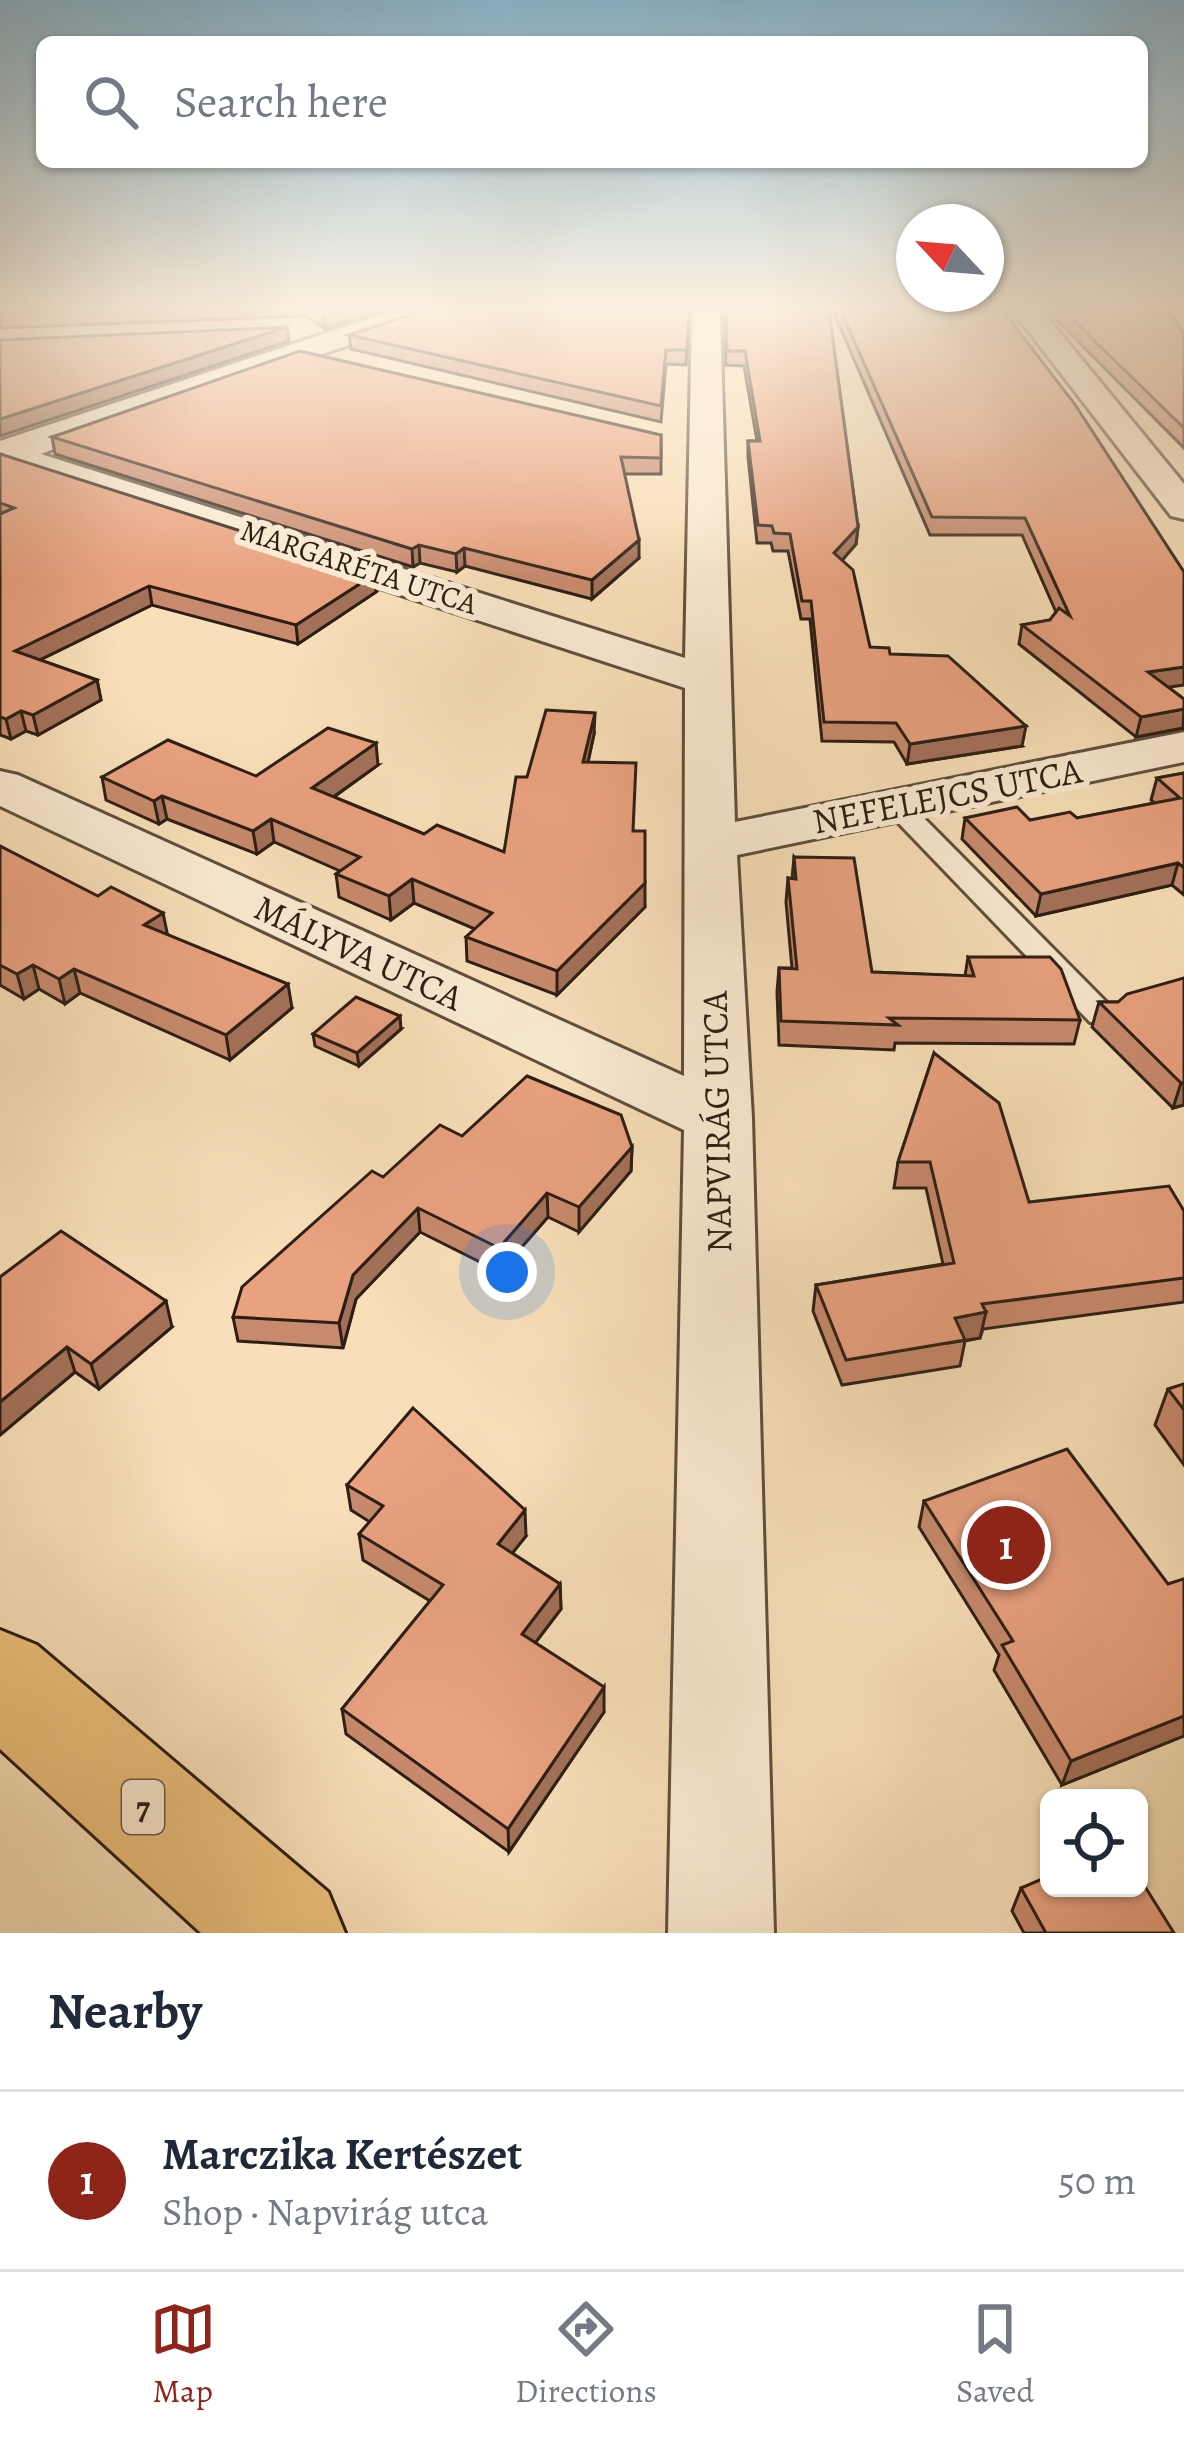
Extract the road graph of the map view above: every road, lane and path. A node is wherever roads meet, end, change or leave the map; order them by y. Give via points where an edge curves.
1 (149, 401) edge
2 (692, 401) edge
3 (1099, 401) edge
4 (3, 454) edge
5 (1184, 508) edge
6 (710, 681) junction
7 (1184, 747) edge
8 (0, 786) edge
9 (897, 806) junction
10 (709, 844) junction
11 (1101, 1015) edge
12 (718, 1118) junction
13 (0, 1680) edge
14 (287, 1933) edge
15 (721, 1933) edge

1 - 4 street
2 - 6 street, NAPVIRÁG UTCA via 686,443
3 - 5 street
4 - 6 street, MARGARÉTA UTCA
6 - 10 street, NAPVIRÁG UTCA
7 - 9 street, NEFELEJCS UTCA
8 - 12 street, MÁLYVA UTCA
9 - 10 street, NEFELEJCS UTCA
9 - 11 lane
10 - 12 street, NAPVIRÁG UTCA
12 - 15 street, NAPVIRÁG UTCA
13 - 14 main road, 7

